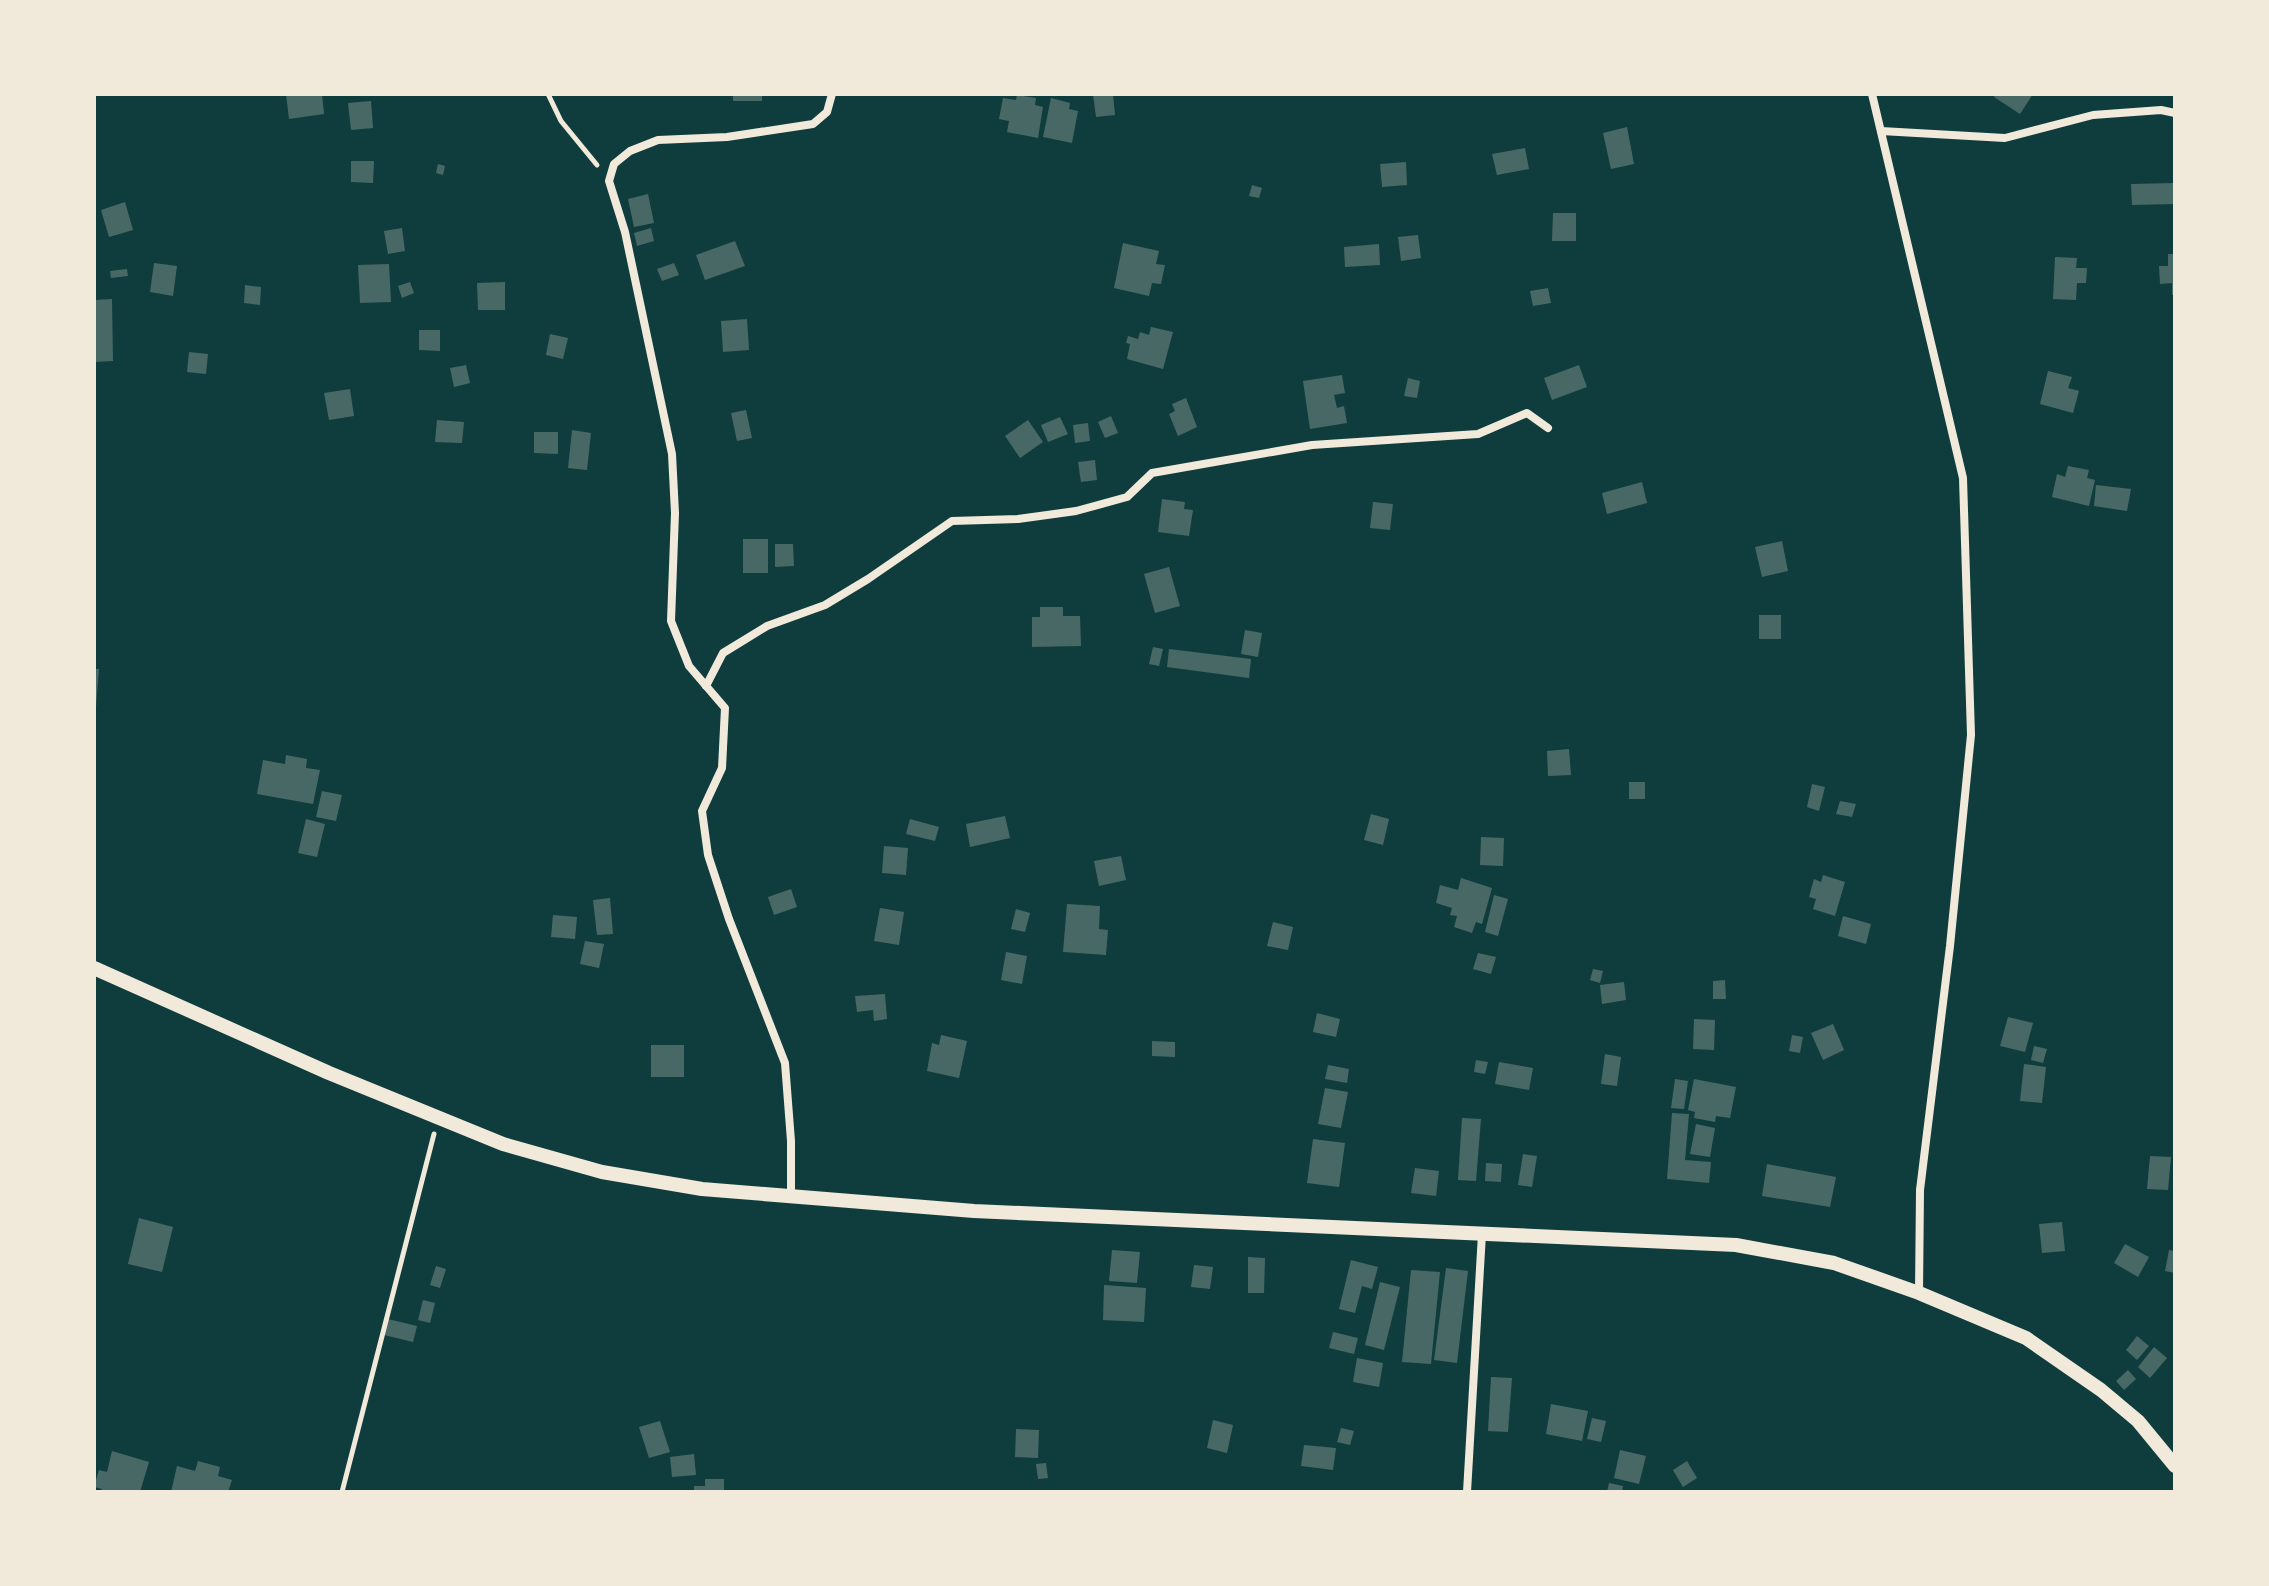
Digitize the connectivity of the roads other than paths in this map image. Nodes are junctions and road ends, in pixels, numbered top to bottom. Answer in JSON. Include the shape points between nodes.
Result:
{"nodes":[{"id":1,"x":832,"y":94,"type":"edge"},
{"id":2,"x":1872,"y":94,"type":"edge"},
{"id":3,"x":2175,"y":113,"type":"edge"},
{"id":4,"x":1881,"y":131,"type":"junction"},
{"id":5,"x":1548,"y":428,"type":"dead end"},
{"id":6,"x":706,"y":686,"type":"junction"},
{"id":7,"x":94,"y":968,"type":"edge"},
{"id":8,"x":791,"y":1196,"type":"junction"},
{"id":9,"x":1482,"y":1234,"type":"junction"},
{"id":10,"x":1919,"y":1293,"type":"junction"},
{"id":11,"x":2175,"y":1466,"type":"edge"},
{"id":12,"x":1467,"y":1492,"type":"edge"}],
"edges":[{"from":1,"to":6,"type":"street","via":[[827,112],[813,124],[727,137],[658,140],[614,164],[609,181],[625,232],[672,454],[671,621],[689,666]]},
{"from":2,"to":4,"type":"street"},
{"from":3,"to":4,"type":"street","via":[[2093,115],[2005,138]]},
{"from":4,"to":10,"type":"street","via":[[1963,478],[1969,630],[1971,735],[1920,1190]]},
{"from":5,"to":6,"type":"street","via":[[1527,413],[1478,434],[1312,445],[1152,473],[1127,497],[1076,511],[952,521],[825,605],[767,626],[723,653]]},
{"from":6,"to":8,"type":"street","via":[[725,708],[722,768],[702,811],[708,855],[785,1063]]},
{"from":7,"to":8,"type":"street","via":[[503,1144],[602,1172],[702,1189]]},
{"from":8,"to":9,"type":"street","via":[[974,1211]]},
{"from":9,"to":10,"type":"street","via":[[1736,1245],[1834,1263]]},
{"from":9,"to":12,"type":"street"},
{"from":10,"to":11,"type":"street","via":[[2026,1338],[2138,1421]]}]}
